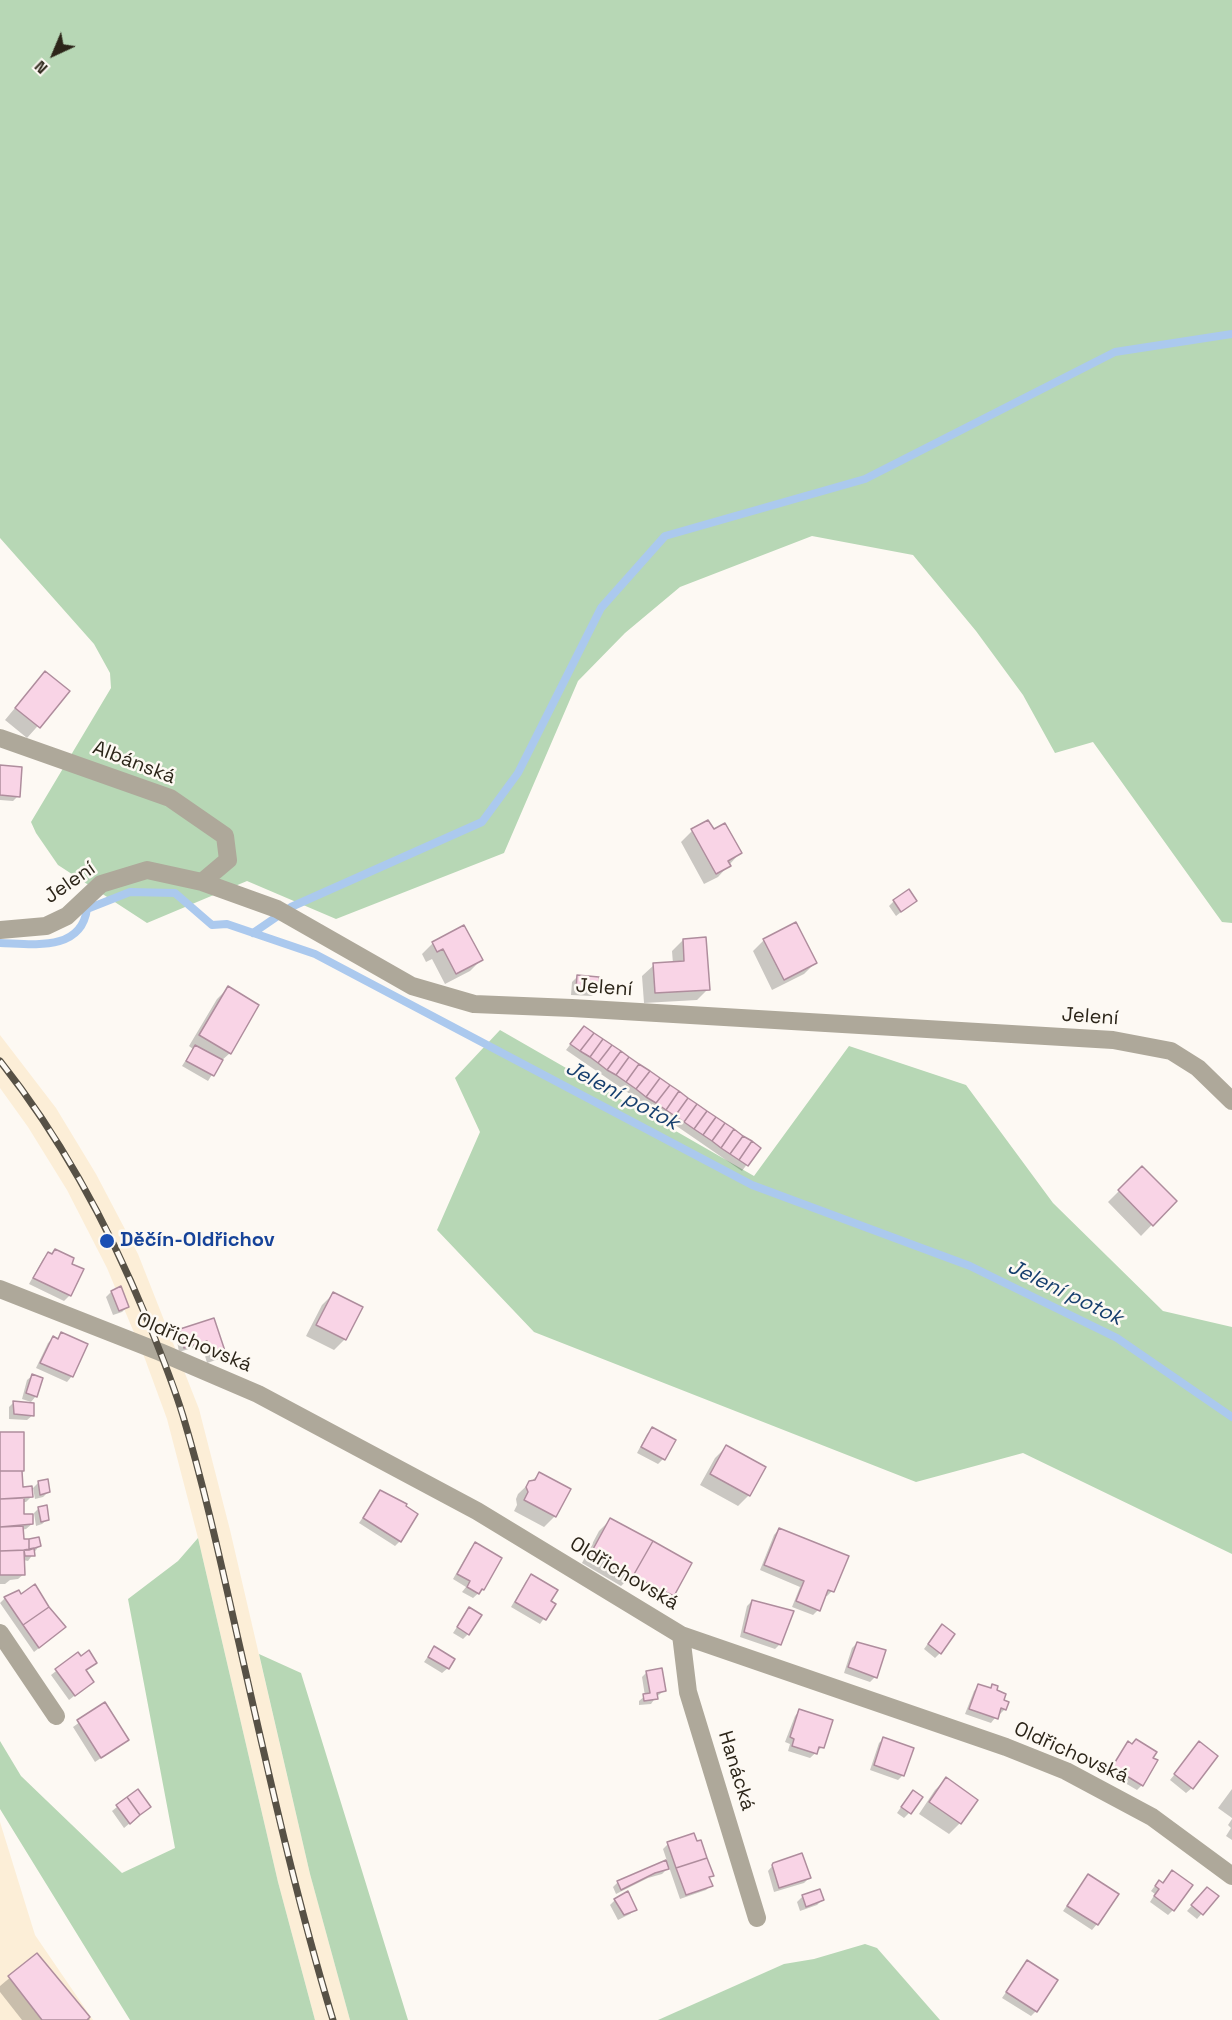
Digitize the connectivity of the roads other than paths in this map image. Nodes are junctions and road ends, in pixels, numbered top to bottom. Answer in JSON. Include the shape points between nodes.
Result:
{"nodes":[{"id":1,"x":0,"y":738,"type":"edge"},
{"id":2,"x":202,"y":882,"type":"junction"},
{"id":3,"x":0,"y":930,"type":"edge"},
{"id":4,"x":1232,"y":1101,"type":"edge"},
{"id":5,"x":0,"y":1289,"type":"edge"},
{"id":6,"x":0,"y":1633,"type":"edge"},
{"id":7,"x":681,"y":1635,"type":"junction"},
{"id":8,"x":56,"y":1716,"type":"dead end"},
{"id":9,"x":1232,"y":1876,"type":"edge"},
{"id":10,"x":757,"y":1918,"type":"dead end"}],
"edges":[{"from":1,"to":2,"type":"street","name":"Albánská","via":[[170,798],[225,836],[228,860]]},
{"from":2,"to":3,"type":"street","name":"Jelení","via":[[147,870],[101,884],[67,916],[46,926]]},
{"from":2,"to":4,"type":"street","name":"Jelení","via":[[277,909],[412,986],[474,1004],[1113,1040],[1171,1051],[1198,1068]]},
{"from":5,"to":7,"type":"street","name":"Oldřichovská","via":[[258,1394],[477,1511]]},
{"from":6,"to":8,"type":"street"},
{"from":7,"to":9,"type":"street","name":"Oldřichovská","via":[[1066,1771],[1152,1817]]},
{"from":7,"to":10,"type":"street","name":"Hanácká","via":[[688,1692]]}]}
